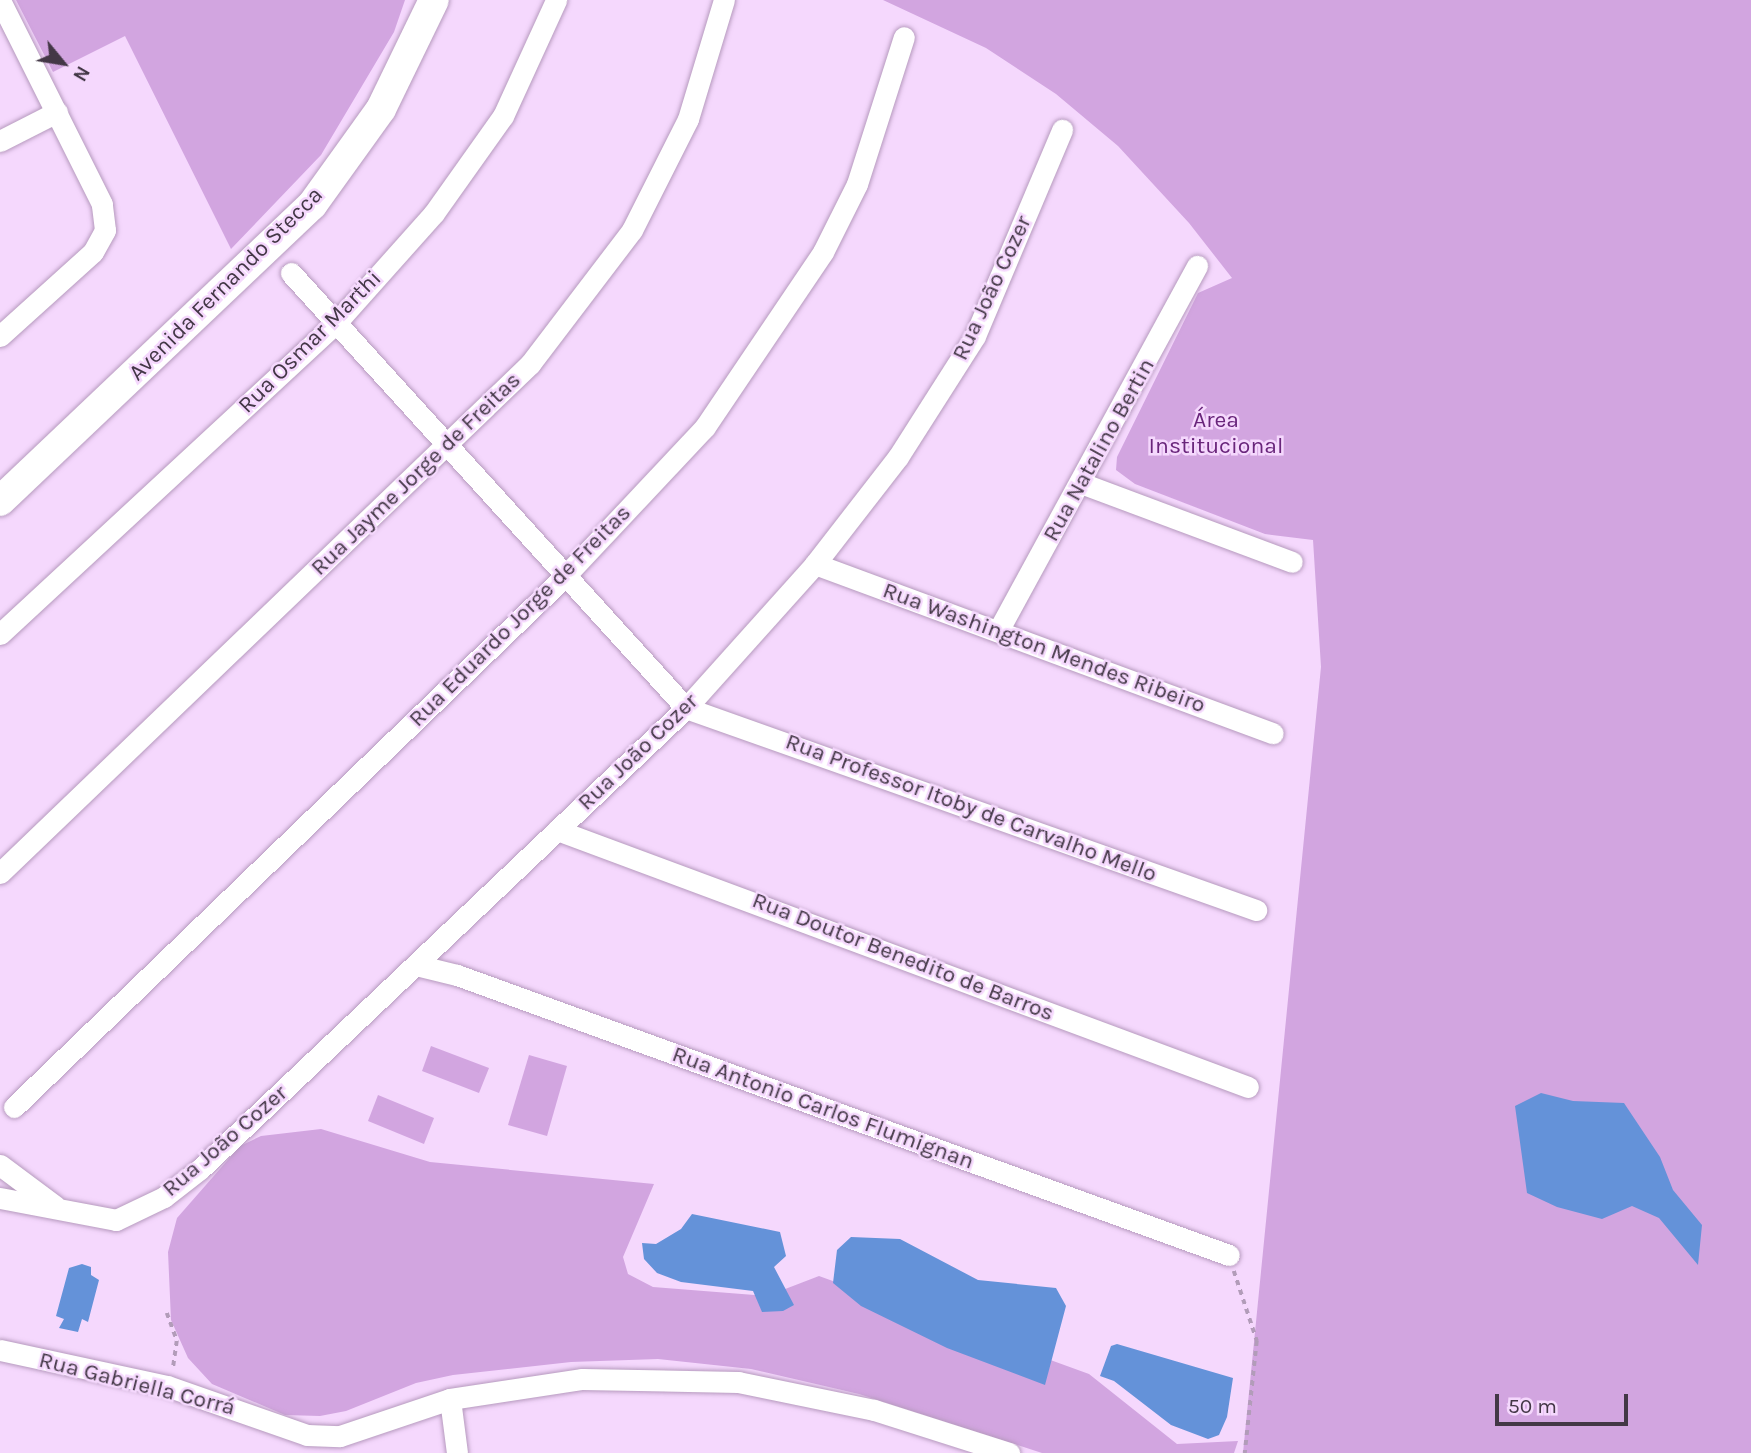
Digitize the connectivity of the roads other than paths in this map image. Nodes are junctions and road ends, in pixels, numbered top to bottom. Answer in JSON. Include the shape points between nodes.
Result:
{"nodes":[{"id":1,"x":1,"y":0,"type":"edge"},
{"id":2,"x":433,"y":0,"type":"edge"},
{"id":3,"x":556,"y":0,"type":"edge"},
{"id":4,"x":724,"y":0,"type":"edge"},
{"id":5,"x":904,"y":37,"type":"dead end"},
{"id":6,"x":57,"y":112,"type":"junction"},
{"id":7,"x":1062,"y":130,"type":"dead end"},
{"id":8,"x":0,"y":141,"type":"edge"},
{"id":9,"x":1197,"y":266,"type":"dead end"},
{"id":10,"x":291,"y":273,"type":"dead end"},
{"id":11,"x":336,"y":323,"type":"junction"},
{"id":12,"x":0,"y":336,"type":"edge"},
{"id":13,"x":448,"y":445,"type":"junction"},
{"id":14,"x":1081,"y":483,"type":"junction"},
{"id":15,"x":0,"y":501,"type":"edge"},
{"id":16,"x":1292,"y":562,"type":"dead end"},
{"id":17,"x":815,"y":564,"type":"junction"},
{"id":18,"x":566,"y":575,"type":"junction"},
{"id":19,"x":998,"y":631,"type":"junction"},
{"id":20,"x":0,"y":634,"type":"edge"},
{"id":21,"x":686,"y":708,"type":"junction"},
{"id":22,"x":1273,"y":733,"type":"dead end"},
{"id":23,"x":558,"y":830,"type":"junction"},
{"id":24,"x":0,"y":873,"type":"edge"},
{"id":25,"x":1256,"y":909,"type":"dead end"},
{"id":26,"x":416,"y":965,"type":"junction"},
{"id":27,"x":1248,"y":1087,"type":"dead end"},
{"id":28,"x":14,"y":1107,"type":"dead end"},
{"id":29,"x":0,"y":1165,"type":"edge"},
{"id":30,"x":0,"y":1198,"type":"edge"},
{"id":31,"x":60,"y":1210,"type":"junction"},
{"id":32,"x":1229,"y":1255,"type":"road end"},
{"id":33,"x":0,"y":1350,"type":"edge"},
{"id":34,"x":450,"y":1399,"type":"junction"},
{"id":35,"x":457,"y":1453,"type":"edge"},
{"id":36,"x":1009,"y":1453,"type":"edge"}],
"edges":[{"from":1,"to":6,"type":"street"},
{"from":2,"to":15,"type":"street","name":"Avenida Fernando Stecca","via":[[381,109],[312,205]]},
{"from":3,"to":11,"type":"street","name":"Rua Osmar Marthi","via":[[503,116],[434,213]]},
{"from":4,"to":13,"type":"street","name":"Rua Jayme Jorge de Freitas","via":[[688,119],[632,230],[530,364]]},
{"from":5,"to":18,"type":"street","name":"Rua Eduardo Jorge de Freitas","via":[[857,184],[782,318],[705,427]]},
{"from":6,"to":8,"type":"street"},
{"from":6,"to":12,"type":"street","via":[[102,204],[105,230],[93,252]]},
{"from":7,"to":17,"type":"street","name":"Rua João Cozer","via":[[975,336],[898,457]]},
{"from":9,"to":14,"type":"street","name":"Rua Natalino Bertin"},
{"from":10,"to":11,"type":"street"},
{"from":11,"to":13,"type":"street"},
{"from":11,"to":20,"type":"street","name":"Rua Osmar Marthi"},
{"from":13,"to":18,"type":"street"},
{"from":13,"to":24,"type":"street","name":"Rua Jayme Jorge de Freitas"},
{"from":14,"to":16,"type":"street"},
{"from":14,"to":19,"type":"street","name":"Rua Natalino Bertin"},
{"from":17,"to":19,"type":"street","name":"Rua Washington Mendes Ribeiro"},
{"from":17,"to":21,"type":"street","name":"Rua João Cozer"},
{"from":18,"to":21,"type":"street"},
{"from":18,"to":28,"type":"street","name":"Rua Eduardo Jorge de Freitas"},
{"from":19,"to":22,"type":"street","name":"Rua Washington Mendes Ribeiro"},
{"from":21,"to":23,"type":"street","name":"Rua João Cozer"},
{"from":21,"to":25,"type":"street","name":"Rua Professor Itoby de Carvalho Mello"},
{"from":23,"to":26,"type":"street","name":"Rua João Cozer"},
{"from":23,"to":27,"type":"street","name":"Rua Doutor Benedito de Barros"},
{"from":26,"to":31,"type":"street","name":"Rua João Cozer","via":[[200,1169],[164,1197],[116,1220]]},
{"from":26,"to":32,"type":"street","name":"Rua Antonio Carlos Flumignan","via":[[457,975]]},
{"from":29,"to":31,"type":"street","name":"Rua João Cozer"},
{"from":30,"to":31,"type":"street","name":"Rua João Cozer"},
{"from":33,"to":34,"type":"street","name":"Rua Gabriella Corrá","via":[[167,1387],[307,1435],[340,1436]]},
{"from":34,"to":35,"type":"street"},
{"from":34,"to":36,"type":"street","name":"Rua Gabriella Corrá","via":[[582,1379],[738,1382],[874,1410]]}]}
